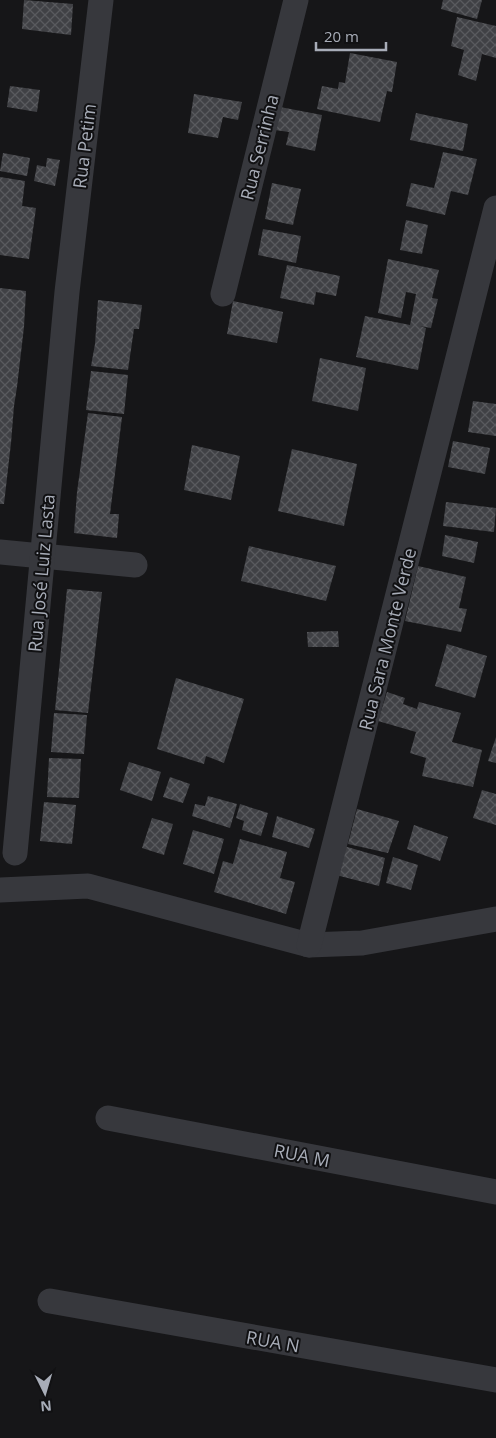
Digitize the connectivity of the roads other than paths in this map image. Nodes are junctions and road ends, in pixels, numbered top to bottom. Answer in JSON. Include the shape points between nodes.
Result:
{"nodes":[{"id":1,"x":101,"y":0,"type":"edge"},
{"id":2,"x":296,"y":0,"type":"edge"},
{"id":3,"x":496,"y":208,"type":"edge"},
{"id":4,"x":67,"y":292,"type":"joint"},
{"id":5,"x":223,"y":294,"type":"dead end"},
{"id":6,"x":0,"y":552,"type":"edge"},
{"id":7,"x":42,"y":556,"type":"junction"},
{"id":8,"x":135,"y":566,"type":"dead end"},
{"id":9,"x":15,"y":853,"type":"dead end"},
{"id":10,"x":0,"y":890,"type":"edge"},
{"id":11,"x":496,"y":919,"type":"edge"},
{"id":12,"x":309,"y":945,"type":"junction"},
{"id":13,"x":108,"y":1118,"type":"dead end"},
{"id":14,"x":496,"y":1192,"type":"edge"},
{"id":15,"x":50,"y":1301,"type":"dead end"},
{"id":16,"x":496,"y":1380,"type":"edge"}],
"edges":[{"from":1,"to":4,"type":"street","name":"Rua Petim"},
{"from":2,"to":5,"type":"street","name":"Rua Serrinha"},
{"from":3,"to":12,"type":"street","name":"Rua Sara Monte Verde"},
{"from":4,"to":7,"type":"street","name":"Rua José Luiz Lasta"},
{"from":6,"to":7,"type":"street"},
{"from":7,"to":8,"type":"street"},
{"from":7,"to":9,"type":"street","name":"Rua José Luiz Lasta"},
{"from":10,"to":12,"type":"street","via":[[88,886]]},
{"from":11,"to":12,"type":"street","via":[[362,943]]},
{"from":13,"to":14,"type":"street","name":"RUA M"},
{"from":15,"to":16,"type":"street","name":"RUA N"}]}
